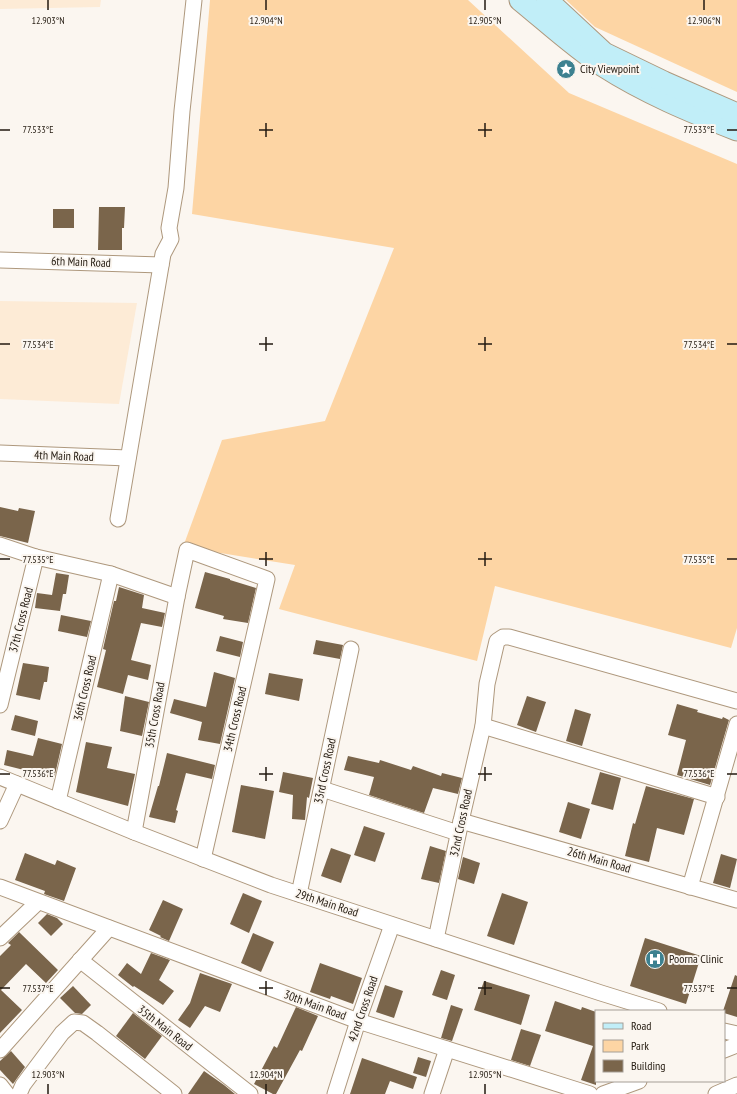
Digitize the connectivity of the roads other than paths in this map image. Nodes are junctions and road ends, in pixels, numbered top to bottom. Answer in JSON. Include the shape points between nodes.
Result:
{"nodes":[{"id":1,"x":194,"y":0,"type":"edge"},
{"id":2,"x":520,"y":0,"type":"edge"},
{"id":3,"x":546,"y":0,"type":"edge"},
{"id":4,"x":737,"y":114,"type":"edge"},
{"id":5,"x":737,"y":130,"type":"edge"},
{"id":6,"x":162,"y":259,"type":"junction"},
{"id":7,"x":0,"y":260,"type":"edge"},
{"id":8,"x":0,"y":453,"type":"edge"},
{"id":9,"x":128,"y":458,"type":"junction"},
{"id":10,"x":118,"y":519,"type":"dead end"},
{"id":11,"x":0,"y":545,"type":"edge"},
{"id":12,"x":36,"y":557,"type":"junction"},
{"id":13,"x":111,"y":574,"type":"junction"},
{"id":14,"x":267,"y":579,"type":"joint"},
{"id":15,"x":177,"y":597,"type":"junction"},
{"id":16,"x":352,"y":649,"type":"dead end"},
{"id":17,"x":737,"y":701,"type":"edge"},
{"id":18,"x":0,"y":705,"type":"edge"},
{"id":19,"x":737,"y":724,"type":"edge"},
{"id":20,"x":483,"y":726,"type":"junction"},
{"id":21,"x":0,"y":777,"type":"edge"},
{"id":22,"x":17,"y":784,"type":"junction"},
{"id":23,"x":322,"y":789,"type":"junction"},
{"id":24,"x":717,"y":797,"type":"junction"},
{"id":25,"x":58,"y":801,"type":"junction"},
{"id":26,"x":0,"y":821,"type":"edge"},
{"id":27,"x":460,"y":827,"type":"junction"},
{"id":28,"x":134,"y":832,"type":"junction"},
{"id":29,"x":203,"y":859,"type":"junction"},
{"id":30,"x":0,"y":887,"type":"edge"},
{"id":31,"x":690,"y":887,"type":"junction"},
{"id":32,"x":299,"y":894,"type":"junction"},
{"id":33,"x":737,"y":900,"type":"edge"},
{"id":34,"x":38,"y":902,"type":"junction"},
{"id":35,"x":392,"y":925,"type":"junction"},
{"id":36,"x":110,"y":928,"type":"junction"},
{"id":37,"x":0,"y":938,"type":"edge"},
{"id":38,"x":436,"y":939,"type":"junction"},
{"id":39,"x":80,"y":960,"type":"junction"},
{"id":40,"x":656,"y":1010,"type":"edge"},
{"id":41,"x":358,"y":1021,"type":"junction"},
{"id":42,"x":725,"y":1030,"type":"edge"},
{"id":43,"x":737,"y":1034,"type":"edge"},
{"id":44,"x":737,"y":1045,"type":"edge"},
{"id":45,"x":447,"y":1049,"type":"junction"},
{"id":46,"x":0,"y":1050,"type":"edge"},
{"id":47,"x":725,"y":1050,"type":"edge"},
{"id":48,"x":636,"y":1082,"type":"edge"},
{"id":49,"x":0,"y":1085,"type":"edge"},
{"id":50,"x":737,"y":1085,"type":"edge"},
{"id":51,"x":7,"y":1094,"type":"edge"},
{"id":52,"x":19,"y":1094,"type":"edge"},
{"id":53,"x":174,"y":1094,"type":"edge"},
{"id":54,"x":250,"y":1094,"type":"edge"},
{"id":55,"x":335,"y":1094,"type":"edge"},
{"id":56,"x":432,"y":1094,"type":"edge"},
{"id":57,"x":590,"y":1094,"type":"edge"},
{"id":58,"x":604,"y":1094,"type":"edge"},
{"id":59,"x":716,"y":1094,"type":"edge"}],
"edges":[{"from":1,"to":6,"type":"street","via":[[176,188],[169,228],[171,239]]},
{"from":2,"to":5,"type":"main road","via":[[615,74],[677,105]]},
{"from":3,"to":4,"type":"main road","via":[[604,53]]},
{"from":6,"to":7,"type":"street","name":"6th Main Road"},
{"from":6,"to":9,"type":"street"},
{"from":8,"to":9,"type":"street","name":"4th Main Road"},
{"from":9,"to":10,"type":"street"},
{"from":11,"to":12,"type":"street"},
{"from":12,"to":13,"type":"street"},
{"from":12,"to":18,"type":"street","name":"37th Cross Road"},
{"from":13,"to":15,"type":"street"},
{"from":13,"to":25,"type":"street","name":"36th Cross Road"},
{"from":14,"to":15,"type":"street","name":"35th Cross Road","via":[[187,550]]},
{"from":14,"to":29,"type":"street","name":"34th Cross Road"},
{"from":15,"to":28,"type":"street","name":"35th Cross Road"},
{"from":16,"to":23,"type":"street","name":"33rd Cross Road"},
{"from":17,"to":20,"type":"street","name":"32nd Cross Road","via":[[503,637],[497,641],[487,684]]},
{"from":19,"to":24,"type":"street"},
{"from":20,"to":24,"type":"street"},
{"from":20,"to":27,"type":"street","name":"32nd Cross Road"},
{"from":21,"to":22,"type":"street","name":"29th Main Road"},
{"from":22,"to":25,"type":"street","name":"29th Main Road"},
{"from":22,"to":26,"type":"street"},
{"from":23,"to":27,"type":"street","name":"26th Main Road"},
{"from":23,"to":32,"type":"street","name":"33rd Cross Road"},
{"from":24,"to":31,"type":"street"},
{"from":25,"to":28,"type":"street","name":"29th Main Road"},
{"from":27,"to":31,"type":"street","name":"26th Main Road"},
{"from":27,"to":38,"type":"street","name":"32nd Cross Road"},
{"from":28,"to":29,"type":"street","name":"29th Main Road"},
{"from":29,"to":32,"type":"street","name":"29th Main Road"},
{"from":30,"to":34,"type":"street","name":"30th Main Road"},
{"from":31,"to":33,"type":"street","name":"26th Main Road"},
{"from":32,"to":35,"type":"street","name":"29th Main Road"},
{"from":34,"to":36,"type":"street","name":"30th Main Road"},
{"from":34,"to":37,"type":"street"},
{"from":35,"to":38,"type":"street","name":"29th Main Road"},
{"from":35,"to":41,"type":"street","name":"42nd Cross Road"},
{"from":36,"to":39,"type":"street"},
{"from":36,"to":41,"type":"street","name":"30th Main Road"},
{"from":38,"to":40,"type":"street","name":"29th Main Road"},
{"from":39,"to":46,"type":"street"},
{"from":39,"to":54,"type":"street","name":"35th Main Road"},
{"from":41,"to":45,"type":"street","name":"30th Main Road"},
{"from":41,"to":55,"type":"street","name":"42nd Cross Road"},
{"from":42,"to":43,"type":"street"},
{"from":44,"to":47,"type":"street"},
{"from":45,"to":56,"type":"street"},
{"from":45,"to":57,"type":"street","name":"30th Main Road"},
{"from":48,"to":58,"type":"street"},
{"from":49,"to":51,"type":"street"},
{"from":50,"to":59,"type":"street"},
{"from":52,"to":53,"type":"street","via":[[62,1033],[74,1022],[83,1023],[97,1033]]}]}
